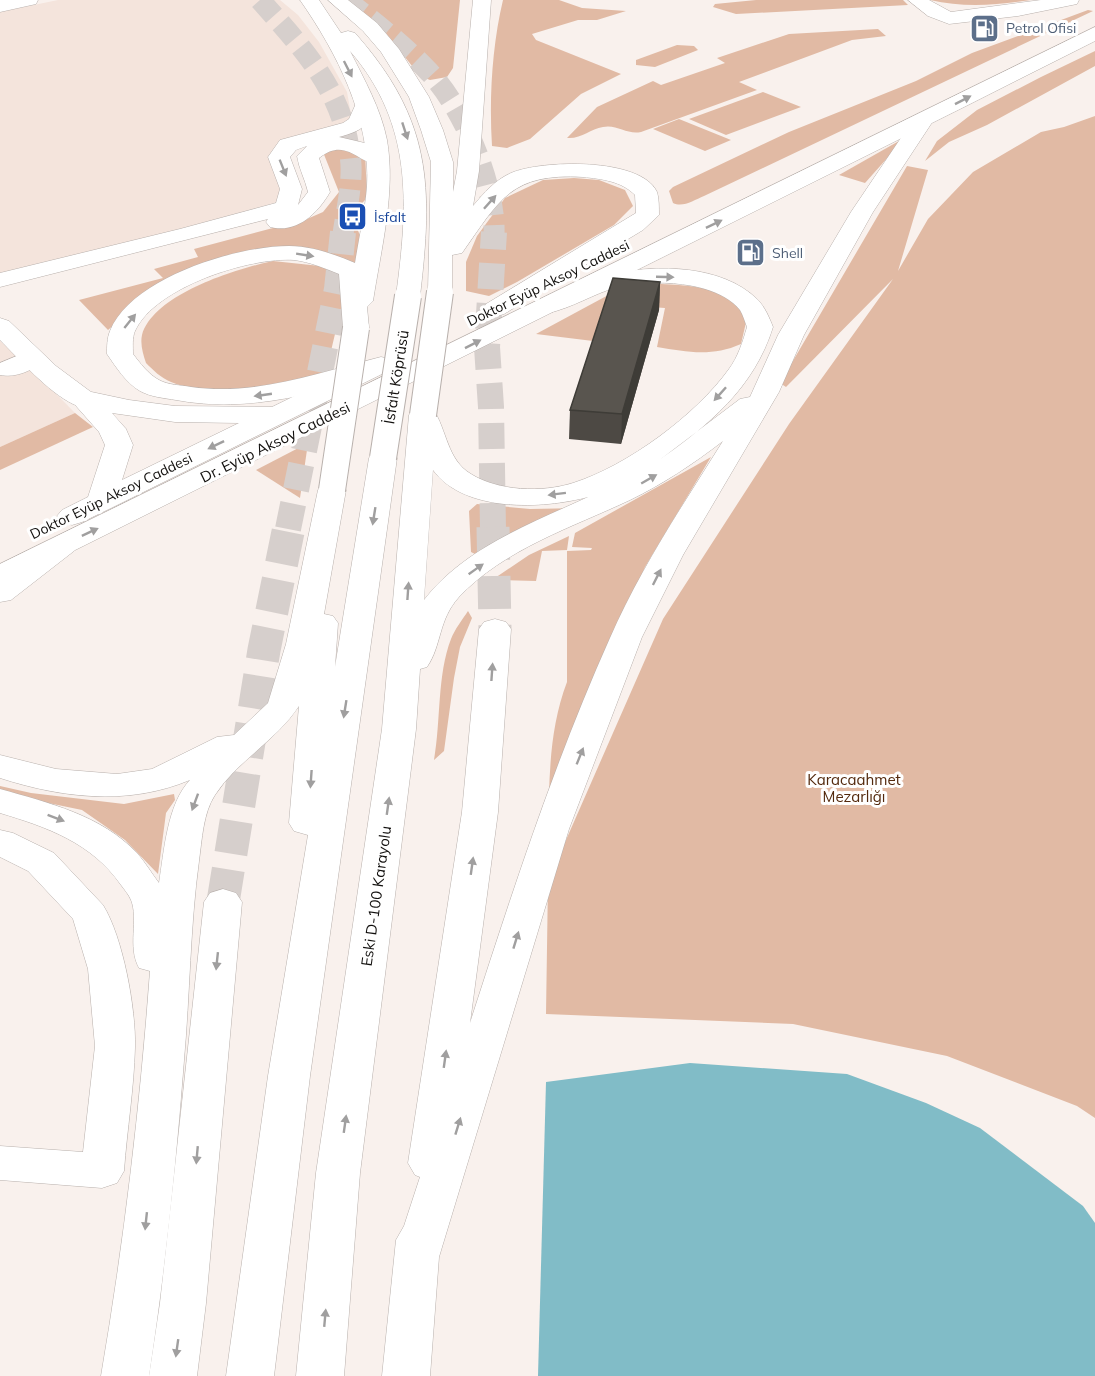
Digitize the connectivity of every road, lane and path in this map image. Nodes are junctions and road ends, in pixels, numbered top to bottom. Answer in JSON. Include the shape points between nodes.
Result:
{"nodes":[{"id":1,"x":29,"y":0,"type":"edge"},
{"id":2,"x":310,"y":0,"type":"edge"},
{"id":3,"x":337,"y":0,"type":"edge"},
{"id":4,"x":482,"y":0,"type":"edge"},
{"id":5,"x":917,"y":0,"type":"edge"},
{"id":6,"x":1070,"y":0,"type":"edge"},
{"id":7,"x":0,"y":6,"type":"edge"},
{"id":8,"x":1095,"y":13,"type":"edge"},
{"id":9,"x":1095,"y":33,"type":"edge"},
{"id":10,"x":365,"y":103,"type":"junction"},
{"id":11,"x":922,"y":121,"type":"junction"},
{"id":12,"x":378,"y":159,"type":"junction"},
{"id":13,"x":741,"y":188,"type":"dead end"},
{"id":14,"x":667,"y":224,"type":"dead end"},
{"id":15,"x":454,"y":248,"type":"junction"},
{"id":16,"x":0,"y":280,"type":"edge"},
{"id":17,"x":0,"y":292,"type":"edge"},
{"id":18,"x":440,"y":292,"type":"junction"},
{"id":19,"x":548,"y":306,"type":"junction"},
{"id":20,"x":495,"y":309,"type":"junction"},
{"id":21,"x":0,"y":326,"type":"edge"},
{"id":22,"x":356,"y":328,"type":"junction"},
{"id":23,"x":381,"y":365,"type":"junction"},
{"id":24,"x":766,"y":392,"type":"junction"},
{"id":25,"x":82,"y":398,"type":"junction"},
{"id":26,"x":282,"y":413,"type":"junction"},
{"id":27,"x":423,"y":415,"type":"junction"},
{"id":28,"x":332,"y":490,"type":"junction"},
{"id":29,"x":100,"y":502,"type":"junction"},
{"id":30,"x":63,"y":545,"type":"junction"},
{"id":31,"x":0,"y":551,"type":"edge"},
{"id":32,"x":0,"y":576,"type":"edge"},
{"id":33,"x":0,"y":593,"type":"edge"},
{"id":34,"x":495,"y":629,"type":"tunnel mouth"},
{"id":35,"x":288,"y":688,"type":"junction"},
{"id":36,"x":399,"y":729,"type":"junction"},
{"id":37,"x":0,"y":766,"type":"edge"},
{"id":38,"x":0,"y":801,"type":"edge"},
{"id":39,"x":0,"y":842,"type":"edge"},
{"id":40,"x":223,"y":902,"type":"tunnel mouth"},
{"id":41,"x":164,"y":1059,"type":"junction"},
{"id":42,"x":289,"y":1076,"type":"junction"},
{"id":43,"x":0,"y":1163,"type":"edge"},
{"id":44,"x":415,"y":1262,"type":"junction"},
{"id":45,"x":125,"y":1376,"type":"edge"},
{"id":46,"x":173,"y":1376,"type":"edge"},
{"id":47,"x":250,"y":1376,"type":"edge"},
{"id":48,"x":320,"y":1376,"type":"edge"},
{"id":49,"x":406,"y":1376,"type":"edge"}],
"edges":[{"from":1,"to":7,"type":"main road"},
{"from":2,"to":10,"type":"main road","one_way":true,"via":[[327,24]]},
{"from":2,"to":42,"type":"main road","name":"İsfalt Köprüsü","one_way":true,"bridge":true,"via":[[356,45],[404,124],[413,157],[416,215],[408,296]]},
{"from":3,"to":18,"type":"main road","via":[[389,49],[419,97],[432,130],[442,162]]},
{"from":4,"to":15,"type":"main road","via":[[468,171]]},
{"from":5,"to":6,"type":"main road","via":[[949,18]]},
{"from":8,"to":13,"type":"main road"},
{"from":11,"to":9,"type":"main road","name":"Doktor Eyüp Aksoy Caddesi","one_way":true},
{"from":10,"to":12,"type":"main road"},
{"from":10,"to":16,"type":"main road","one_way":true,"via":[[358,122],[350,127],[288,145],[282,152],[281,167],[293,194],[284,208]]},
{"from":19,"to":11,"type":"main road","name":"Doktor Eyüp Aksoy Caddesi","one_way":true},
{"from":11,"to":24,"type":"main road","via":[[862,212],[797,324]]},
{"from":12,"to":17,"type":"main road","via":[[352,144],[329,145],[308,156],[320,192],[313,206],[297,216]]},
{"from":12,"to":22,"type":"main road","via":[[378,186]]},
{"from":14,"to":20,"type":"main road","name":"Doktor Eyüp Aksoy Caddesi"},
{"from":15,"to":18,"type":"main road"},
{"from":15,"to":20,"type":"main road","one_way":true,"via":[[502,188],[526,175],[568,171],[605,174],[635,183],[646,193],[648,215],[635,225]]},
{"from":18,"to":27,"type":"main road","name":"İsfalt Köprüsü","bridge":true},
{"from":19,"to":27,"type":"main road","one_way":true,"via":[[614,281],[671,277],[714,284],[735,293],[751,306],[760,327],[740,373],[710,406],[624,470],[578,491],[516,497],[466,485],[446,469]]},
{"from":30,"to":19,"type":"main road","name":"Dr. Eyüp Aksoy Caddesi","one_way":true},
{"from":20,"to":23,"type":"main road","name":"Doktor Eyüp Aksoy Caddesi"},
{"from":21,"to":25,"type":"main road","via":[[20,363]]},
{"from":23,"to":22,"type":"main road","one_way":true,"via":[[280,392],[249,397],[196,397],[155,388],[129,367],[120,354],[123,329],[167,288],[206,269],[264,254],[310,256],[350,270]]},
{"from":22,"to":28,"type":"main road","bridge":true},
{"from":23,"to":26,"type":"main road","name":"Doktor Eyüp Aksoy Caddesi"},
{"from":36,"to":24,"type":"main road","one_way":true,"via":[[431,613],[451,587],[523,539],[648,480],[687,455]]},
{"from":44,"to":24,"type":"main road","one_way":true,"via":[[551,829],[626,637],[668,555]]},
{"from":25,"to":26,"type":"main road","via":[[162,415]]},
{"from":25,"to":29,"type":"main road","via":[[112,429],[119,445]]},
{"from":26,"to":29,"type":"main road","name":"Doktor Eyüp Aksoy Caddesi","one_way":true},
{"from":36,"to":27,"type":"main road","name":"Eski D-100 Karayolu","one_way":true},
{"from":28,"to":35,"type":"main road","via":[[302,644]]},
{"from":28,"to":42,"type":"main road","one_way":true},
{"from":29,"to":31,"type":"main road","name":"Doktor Eyüp Aksoy Caddesi"},
{"from":30,"to":32,"type":"main road","name":"Dr. Eyüp Aksoy Caddesi"},
{"from":30,"to":33,"type":"main road"},
{"from":44,"to":34,"type":"main road","one_way":true,"via":[[480,812]]},
{"from":35,"to":37,"type":"main road","via":[[262,718],[232,743],[197,764],[152,780],[101,785],[56,781]]},
{"from":35,"to":41,"type":"main road","one_way":true,"via":[[275,717],[198,792],[185,830],[174,906]]},
{"from":48,"to":36,"type":"main road","name":"Eski D-100 Karayolu","one_way":true,"via":[[338,1173]]},
{"from":38,"to":41,"type":"main road","one_way":true,"via":[[60,819],[90,834],[124,862],[150,899]]},
{"from":39,"to":43,"type":"main road","via":[[41,862],[90,914],[107,969],[116,1046],[102,1171]]},
{"from":40,"to":46,"type":"main road","one_way":true},
{"from":41,"to":45,"type":"main road","one_way":true},
{"from":42,"to":47,"type":"main road"},
{"from":44,"to":49,"type":"main road"}]}
